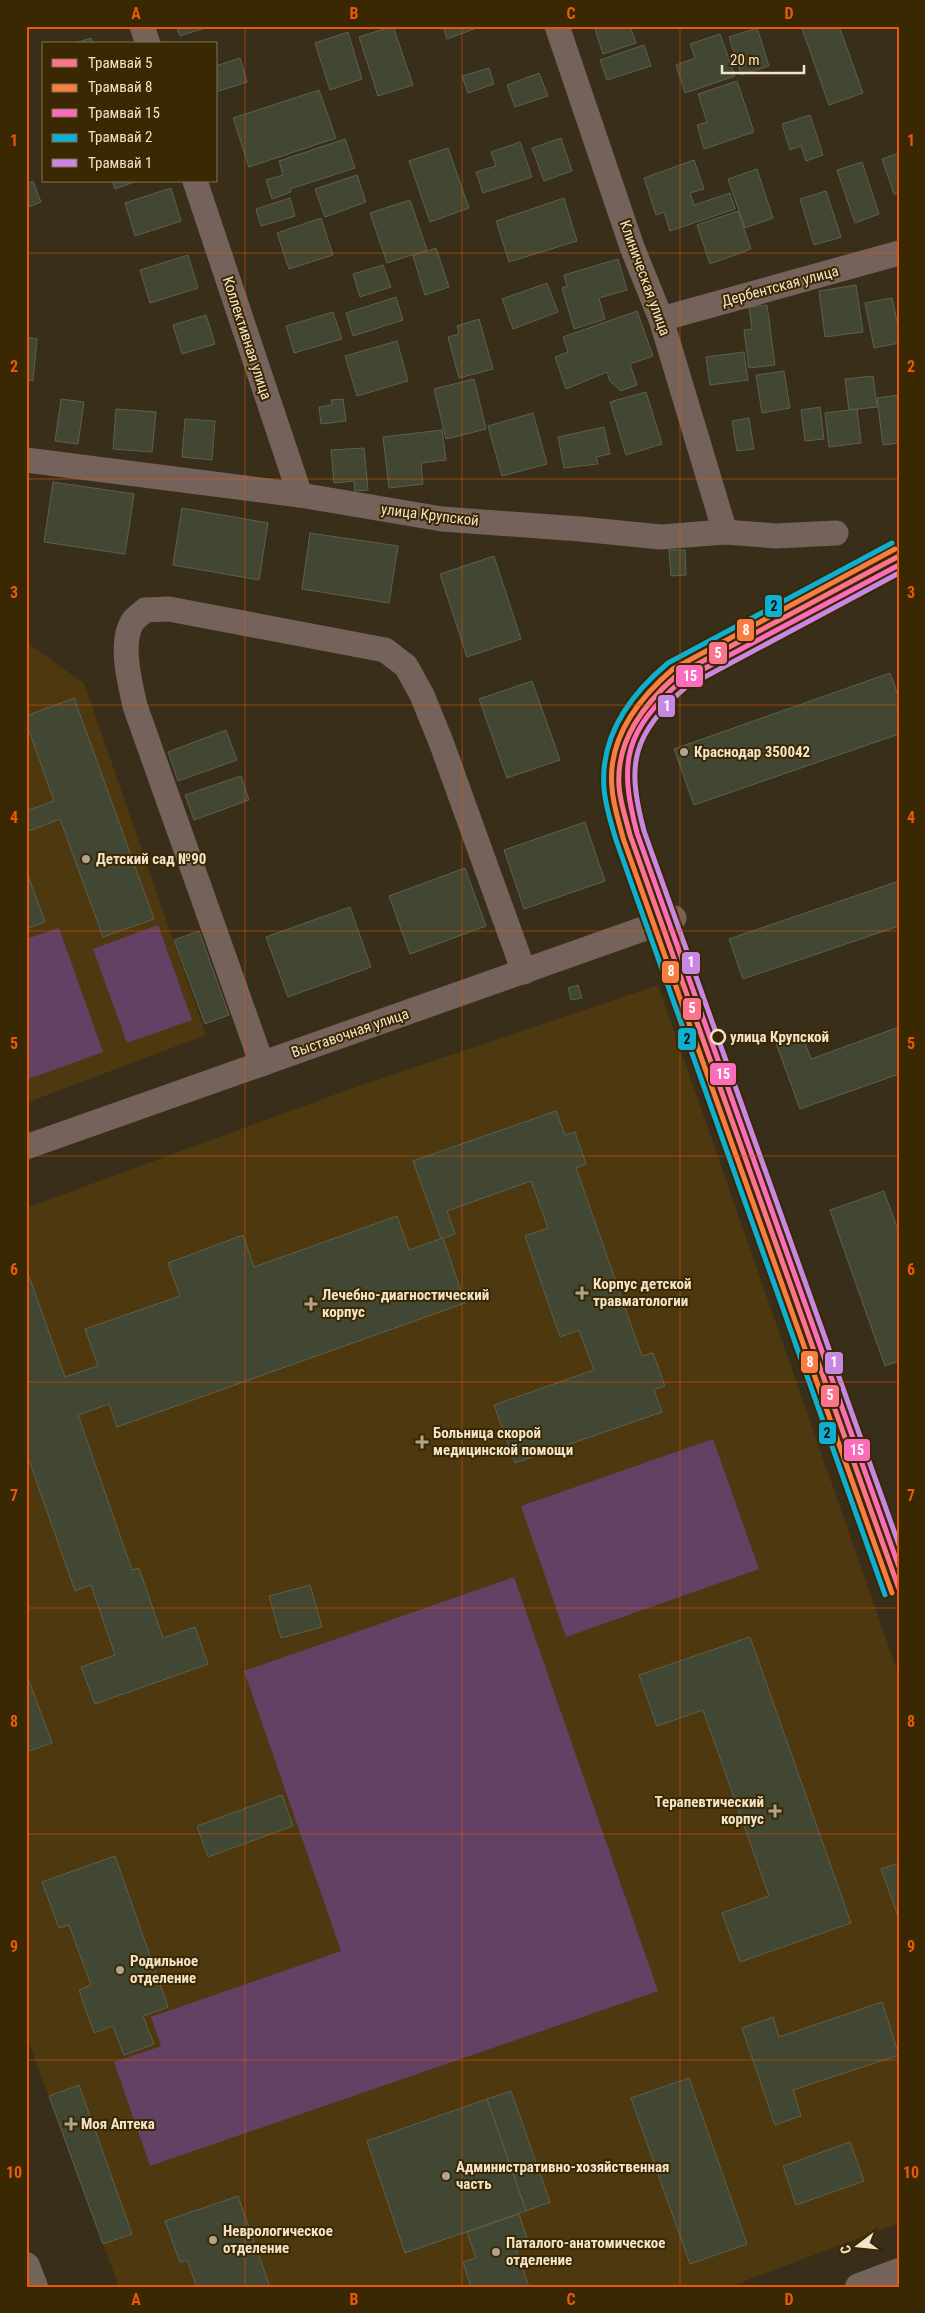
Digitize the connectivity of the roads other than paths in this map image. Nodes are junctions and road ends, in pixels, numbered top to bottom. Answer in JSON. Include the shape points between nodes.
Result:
{"nodes":[{"id":1,"x":142,"y":26,"type":"edge"},
{"id":2,"x":556,"y":26,"type":"edge"},
{"id":3,"x":147,"y":42,"type":"edge"},
{"id":4,"x":195,"y":182,"type":"edge"},
{"id":5,"x":899,"y":253,"type":"edge"},
{"id":6,"x":661,"y":319,"type":"junction"},
{"id":7,"x":26,"y":460,"type":"edge"},
{"id":8,"x":300,"y":495,"type":"junction"},
{"id":9,"x":725,"y":532,"type":"junction"},
{"id":10,"x":836,"y":533,"type":"dead end"},
{"id":11,"x":674,"y":918,"type":"dead end"},
{"id":12,"x":524,"y":972,"type":"junction"},
{"id":13,"x":262,"y":1064,"type":"junction"},
{"id":14,"x":26,"y":1147,"type":"edge"},
{"id":15,"x":26,"y":2266,"type":"edge"},
{"id":16,"x":899,"y":2272,"type":"edge"},
{"id":17,"x":34,"y":2287,"type":"edge"},
{"id":18,"x":859,"y":2287,"type":"edge"}],
"edges":[{"from":1,"to":3,"type":"street"},
{"from":2,"to":6,"type":"street","name":"Клиническая улица","via":[[629,238]]},
{"from":4,"to":8,"type":"street","name":"Коллективная улица"},
{"from":5,"to":6,"type":"street","name":"Дербентская улица"},
{"from":6,"to":9,"type":"street","name":"Клиническая улица"},
{"from":7,"to":8,"type":"street","name":"улица Крупской"},
{"from":8,"to":9,"type":"street","name":"улица Крупской","via":[[442,520],[661,537]]},
{"from":9,"to":10,"type":"street","name":"улица Крупской","via":[[776,536]]},
{"from":11,"to":12,"type":"street","name":"Выставочная улица"},
{"from":12,"to":13,"type":"street","name":"Выставочная улица"},
{"from":12,"to":13,"type":"street","via":[[441,742],[406,666],[385,650],[169,609],[145,610],[133,621],[127,642],[135,706]]},
{"from":13,"to":14,"type":"street","name":"Выставочная улица"},
{"from":15,"to":17,"type":"street"},
{"from":16,"to":18,"type":"street"}]}
